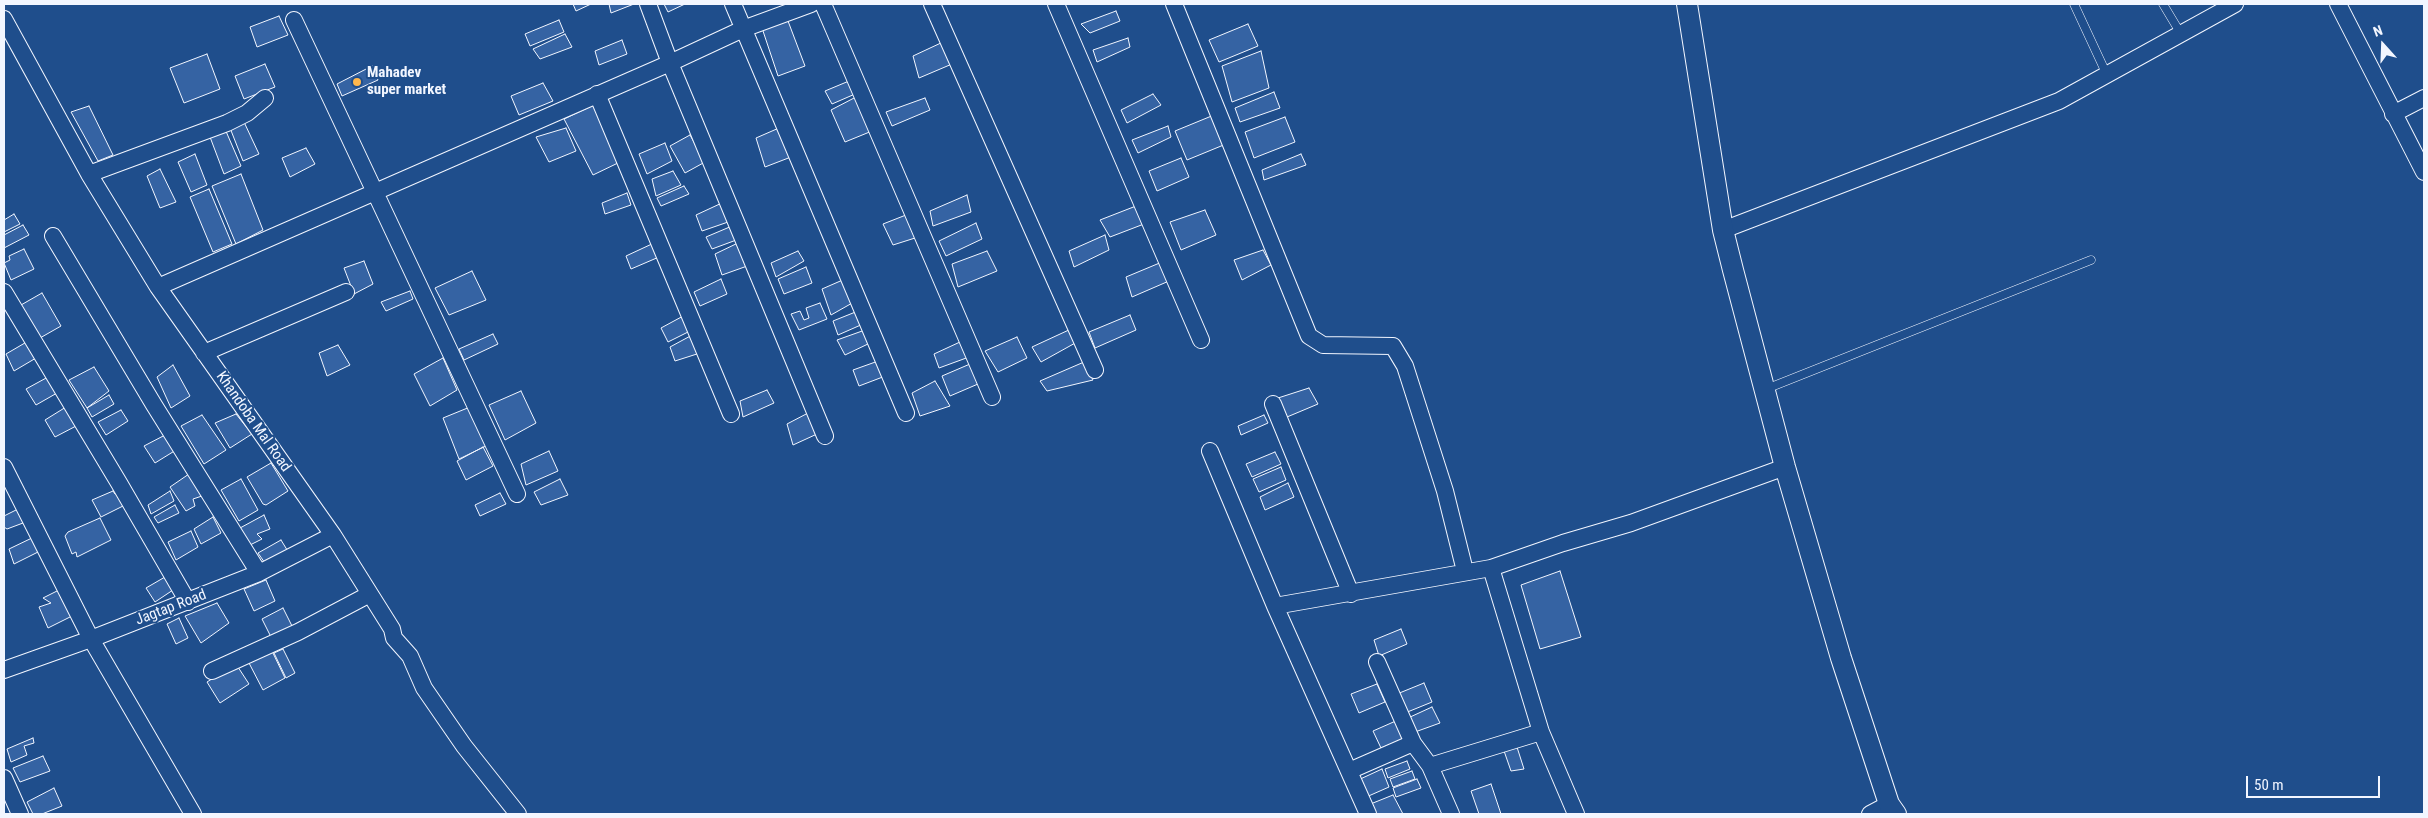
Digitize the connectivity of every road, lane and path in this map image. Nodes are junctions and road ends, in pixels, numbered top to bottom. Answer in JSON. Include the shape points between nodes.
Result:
{"nodes":[{"id":1,"x":648,"y":4,"type":"edge"},
{"id":2,"x":733,"y":4,"type":"edge"},
{"id":3,"x":811,"y":4,"type":"edge"},
{"id":4,"x":824,"y":4,"type":"edge"},
{"id":5,"x":932,"y":4,"type":"edge"},
{"id":6,"x":1056,"y":4,"type":"edge"},
{"id":7,"x":1174,"y":4,"type":"edge"},
{"id":8,"x":1687,"y":4,"type":"edge"},
{"id":9,"x":2074,"y":4,"type":"edge"},
{"id":10,"x":2163,"y":4,"type":"edge"},
{"id":11,"x":2235,"y":4,"type":"edge"},
{"id":12,"x":2338,"y":4,"type":"edge"},
{"id":13,"x":4,"y":19,"type":"edge"},
{"id":14,"x":294,"y":20,"type":"dead end"},
{"id":15,"x":743,"y":29,"type":"junction"},
{"id":16,"x":2181,"y":34,"type":"junction"},
{"id":17,"x":670,"y":63,"type":"junction"},
{"id":18,"x":2107,"y":75,"type":"junction"},
{"id":19,"x":598,"y":94,"type":"junction"},
{"id":20,"x":265,"y":98,"type":"dead end"},
{"id":21,"x":2424,"y":98,"type":"edge"},
{"id":22,"x":2394,"y":114,"type":"junction"},
{"id":23,"x":2424,"y":172,"type":"edge"},
{"id":24,"x":89,"y":174,"type":"junction"},
{"id":25,"x":374,"y":192,"type":"junction"},
{"id":26,"x":1723,"y":230,"type":"junction"},
{"id":27,"x":53,"y":236,"type":"dead end"},
{"id":28,"x":2090,"y":260,"type":"dead end"},
{"id":29,"x":158,"y":287,"type":"junction"},
{"id":30,"x":4,"y":292,"type":"edge"},
{"id":31,"x":346,"y":292,"type":"dead end"},
{"id":32,"x":1201,"y":340,"type":"dead end"},
{"id":33,"x":204,"y":353,"type":"junction"},
{"id":34,"x":1095,"y":370,"type":"dead end"},
{"id":35,"x":1765,"y":390,"type":"junction"},
{"id":36,"x":992,"y":397,"type":"dead end"},
{"id":37,"x":1273,"y":404,"type":"dead end"},
{"id":38,"x":906,"y":413,"type":"dead end"},
{"id":39,"x":731,"y":414,"type":"dead end"},
{"id":40,"x":825,"y":436,"type":"dead end"},
{"id":41,"x":1210,"y":451,"type":"dead end"},
{"id":42,"x":4,"y":467,"type":"edge"},
{"id":43,"x":1785,"y":467,"type":"junction"},
{"id":44,"x":517,"y":494,"type":"dead end"},
{"id":45,"x":334,"y":535,"type":"junction"},
{"id":46,"x":1491,"y":568,"type":"junction"},
{"id":47,"x":1465,"y":571,"type":"junction"},
{"id":48,"x":259,"y":573,"type":"junction"},
{"id":49,"x":370,"y":594,"type":"junction"},
{"id":50,"x":1350,"y":594,"type":"junction"},
{"id":51,"x":188,"y":602,"type":"junction"},
{"id":52,"x":1275,"y":606,"type":"junction"},
{"id":53,"x":91,"y":639,"type":"junction"},
{"id":54,"x":1377,"y":662,"type":"dead end"},
{"id":55,"x":4,"y":670,"type":"edge"},
{"id":56,"x":212,"y":671,"type":"dead end"},
{"id":57,"x":1541,"y":732,"type":"junction"},
{"id":58,"x":1413,"y":743,"type":"junction"},
{"id":59,"x":1430,"y":766,"type":"junction"},
{"id":60,"x":1348,"y":771,"type":"junction"},
{"id":61,"x":4,"y":778,"type":"edge"},
{"id":62,"x":1893,"y":809,"type":"edge"},
{"id":63,"x":1572,"y":813,"type":"edge"},
{"id":64,"x":20,"y":814,"type":"edge"},
{"id":65,"x":193,"y":814,"type":"edge"},
{"id":66,"x":518,"y":814,"type":"edge"},
{"id":67,"x":1368,"y":814,"type":"edge"},
{"id":68,"x":1451,"y":814,"type":"edge"},
{"id":69,"x":1870,"y":814,"type":"edge"}],
"edges":[{"from":1,"to":17,"type":"street"},
{"from":2,"to":15,"type":"street"},
{"from":3,"to":15,"type":"street"},
{"from":4,"to":36,"type":"street"},
{"from":5,"to":34,"type":"street"},
{"from":6,"to":32,"type":"street"},
{"from":7,"to":47,"type":"street","via":[[1309,336],[1323,345],[1392,346],[1405,366],[1445,491]]},
{"from":8,"to":26,"type":"street"},
{"from":9,"to":18,"type":"lane"},
{"from":10,"to":16,"type":"lane"},
{"from":11,"to":16,"type":"street"},
{"from":12,"to":22,"type":"street"},
{"from":13,"to":24,"type":"street","name":"Khandoba Mal Road"},
{"from":14,"to":25,"type":"street"},
{"from":15,"to":17,"type":"street"},
{"from":15,"to":38,"type":"street"},
{"from":16,"to":18,"type":"street"},
{"from":17,"to":19,"type":"street"},
{"from":17,"to":40,"type":"street"},
{"from":18,"to":26,"type":"street","via":[[2059,101]]},
{"from":19,"to":25,"type":"street"},
{"from":19,"to":39,"type":"street"},
{"from":20,"to":24,"type":"street","via":[[247,113],[227,123]]},
{"from":21,"to":22,"type":"street"},
{"from":22,"to":23,"type":"street"},
{"from":24,"to":29,"type":"street","name":"Khandoba Mal Road"},
{"from":25,"to":29,"type":"street"},
{"from":25,"to":44,"type":"street"},
{"from":26,"to":35,"type":"street"},
{"from":27,"to":48,"type":"street"},
{"from":28,"to":35,"type":"lane"},
{"from":29,"to":33,"type":"street","name":"Khandoba Mal Road"},
{"from":30,"to":51,"type":"street"},
{"from":31,"to":33,"type":"street"},
{"from":33,"to":45,"type":"street","name":"Khandoba Mal Road"},
{"from":35,"to":43,"type":"street"},
{"from":37,"to":50,"type":"street"},
{"from":41,"to":52,"type":"street"},
{"from":42,"to":53,"type":"street"},
{"from":43,"to":46,"type":"street"},
{"from":43,"to":62,"type":"street","via":[[1841,658]]},
{"from":45,"to":48,"type":"street","name":"Jagtap Road"},
{"from":45,"to":49,"type":"street","name":"Khandoba Mal Road"},
{"from":46,"to":47,"type":"street"},
{"from":46,"to":57,"type":"street"},
{"from":47,"to":50,"type":"street"},
{"from":48,"to":51,"type":"street","name":"Jagtap Road"},
{"from":49,"to":56,"type":"street","via":[[298,632]]},
{"from":49,"to":66,"type":"street","name":"Khandoba Mal Road","via":[[392,629],[394,638],[410,656],[424,688],[464,746]]},
{"from":50,"to":52,"type":"street"},
{"from":51,"to":53,"type":"street","name":"Jagtap Road"},
{"from":52,"to":60,"type":"street"},
{"from":53,"to":55,"type":"street","name":"Jagtap Road"},
{"from":53,"to":65,"type":"street"},
{"from":54,"to":58,"type":"street"},
{"from":57,"to":59,"type":"street"},
{"from":57,"to":63,"type":"street"},
{"from":58,"to":59,"type":"street"},
{"from":58,"to":60,"type":"street"},
{"from":59,"to":68,"type":"street"},
{"from":60,"to":67,"type":"street"},
{"from":61,"to":64,"type":"street"},
{"from":62,"to":69,"type":"street"}]}
